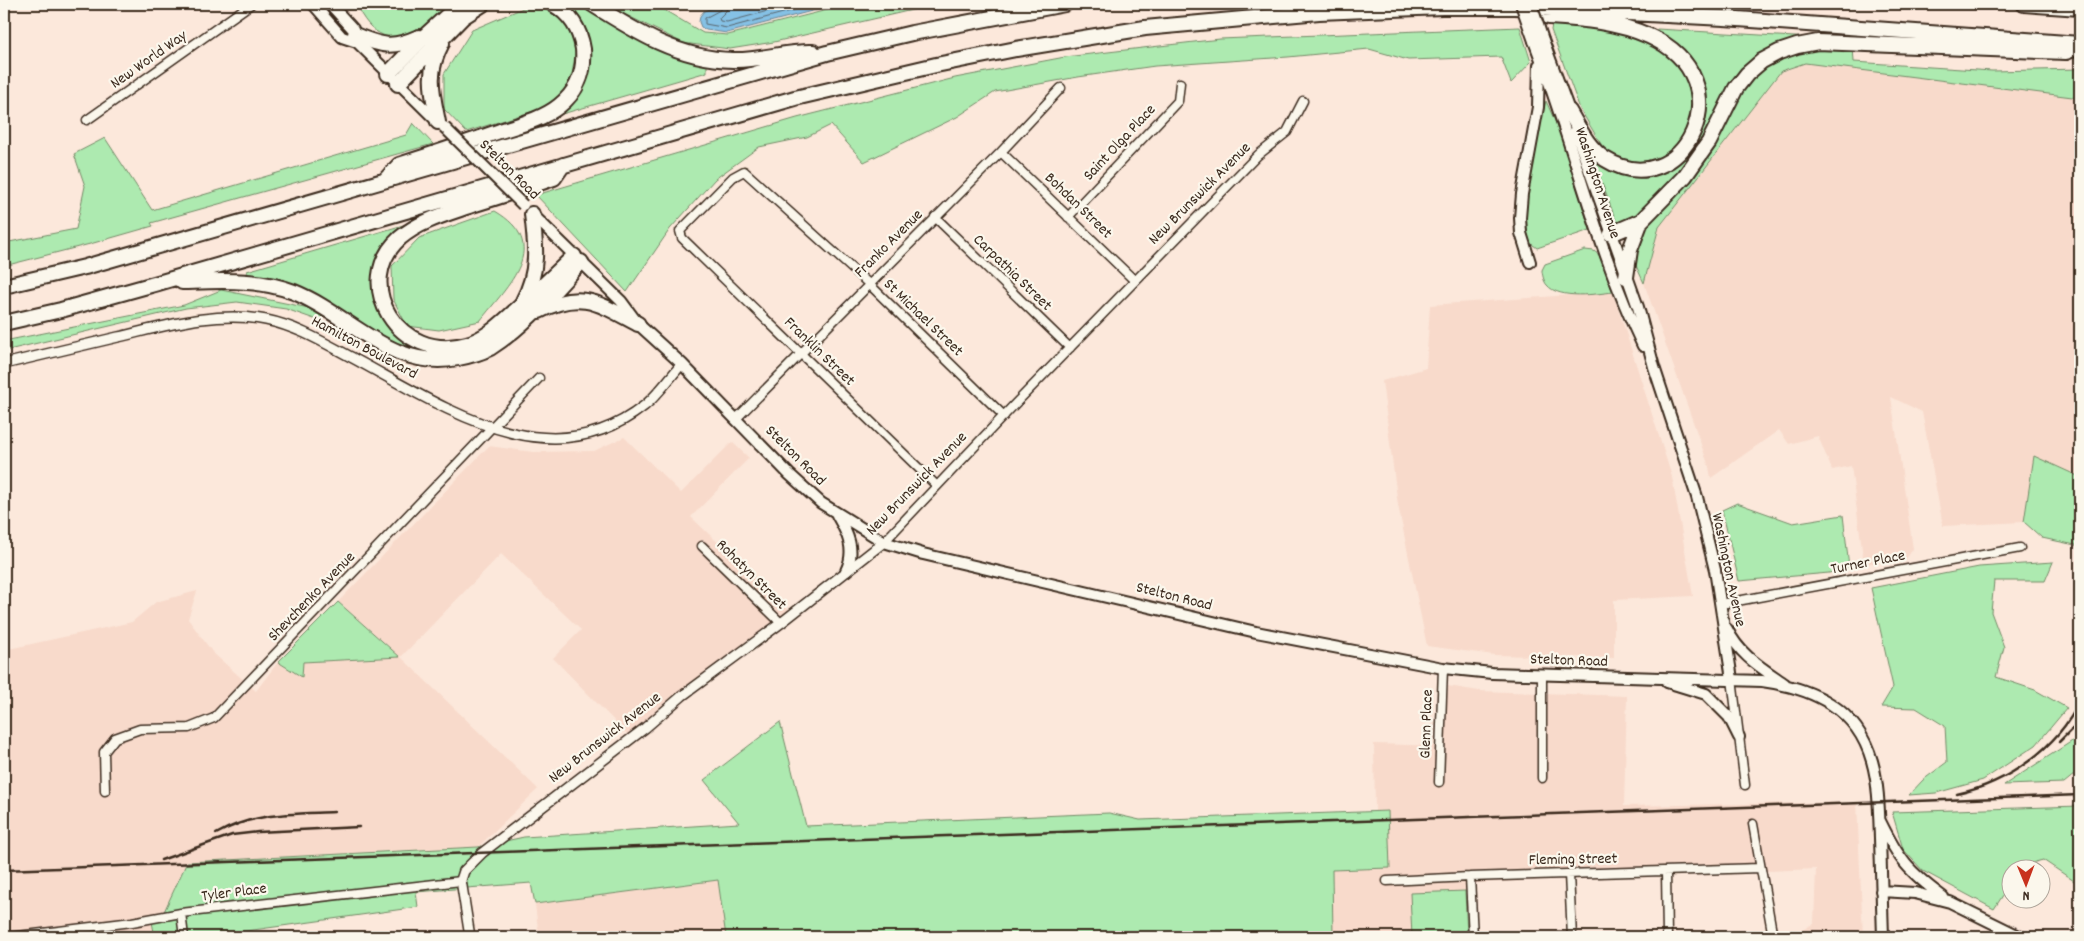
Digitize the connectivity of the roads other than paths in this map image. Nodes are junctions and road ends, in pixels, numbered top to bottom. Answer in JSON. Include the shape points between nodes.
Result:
{"nodes":[{"id":1,"x":251,"y":4,"type":"edge"},
{"id":2,"x":313,"y":4,"type":"edge"},
{"id":3,"x":330,"y":4,"type":"edge"},
{"id":4,"x":460,"y":4,"type":"edge"},
{"id":5,"x":483,"y":4,"type":"edge"},
{"id":6,"x":553,"y":4,"type":"edge"},
{"id":7,"x":592,"y":4,"type":"edge"},
{"id":8,"x":1065,"y":4,"type":"edge"},
{"id":9,"x":1531,"y":4,"type":"edge"},
{"id":10,"x":2024,"y":4,"type":"edge"},
{"id":11,"x":1518,"y":6,"type":"edge"},
{"id":12,"x":2080,"y":8,"type":"edge"},
{"id":13,"x":448,"y":31,"type":"junction"},
{"id":14,"x":427,"y":34,"type":"junction"},
{"id":15,"x":356,"y":39,"type":"junction"},
{"id":16,"x":1538,"y":40,"type":"junction"},
{"id":17,"x":2080,"y":45,"type":"edge"},
{"id":18,"x":827,"y":53,"type":"junction"},
{"id":19,"x":1540,"y":56,"type":"junction"},
{"id":20,"x":393,"y":79,"type":"junction"},
{"id":21,"x":1180,"y":83,"type":"dead end"},
{"id":22,"x":1061,"y":88,"type":"dead end"},
{"id":23,"x":1303,"y":101,"type":"dead end"},
{"id":24,"x":1569,"y":111,"type":"junction"},
{"id":25,"x":87,"y":120,"type":"dead end"},
{"id":26,"x":441,"y":124,"type":"junction"},
{"id":27,"x":1001,"y":152,"type":"junction"},
{"id":28,"x":563,"y":165,"type":"junction"},
{"id":29,"x":755,"y":179,"type":"joint"},
{"id":30,"x":386,"y":180,"type":"junction"},
{"id":31,"x":527,"y":209,"type":"junction"},
{"id":32,"x":935,"y":217,"type":"junction"},
{"id":33,"x":1068,"y":217,"type":"junction"},
{"id":34,"x":1641,"y":221,"type":"junction"},
{"id":35,"x":1611,"y":234,"type":"junction"},
{"id":36,"x":578,"y":259,"type":"junction"},
{"id":37,"x":1530,"y":262,"type":"dead end"},
{"id":38,"x":1626,"y":276,"type":"junction"},
{"id":39,"x":1135,"y":281,"type":"junction"},
{"id":40,"x":158,"y":284,"type":"junction"},
{"id":41,"x":869,"y":284,"type":"junction"},
{"id":42,"x":4,"y":286,"type":"edge"},
{"id":43,"x":525,"y":311,"type":"junction"},
{"id":44,"x":4,"y":323,"type":"edge"},
{"id":45,"x":638,"y":324,"type":"junction"},
{"id":46,"x":1070,"y":348,"type":"junction"},
{"id":47,"x":800,"y":353,"type":"junction"},
{"id":48,"x":4,"y":364,"type":"edge"},
{"id":49,"x":682,"y":364,"type":"junction"},
{"id":50,"x":1654,"y":367,"type":"junction"},
{"id":51,"x":539,"y":378,"type":"dead end"},
{"id":52,"x":1004,"y":416,"type":"junction"},
{"id":53,"x":736,"y":419,"type":"junction"},
{"id":54,"x":494,"y":428,"type":"junction"},
{"id":55,"x":937,"y":486,"type":"junction"},
{"id":56,"x":837,"y":514,"type":"junction"},
{"id":57,"x":884,"y":542,"type":"junction"},
{"id":58,"x":702,"y":546,"type":"dead end"},
{"id":59,"x":2020,"y":548,"type":"dead end"},
{"id":60,"x":846,"y":571,"type":"junction"},
{"id":61,"x":1721,"y":604,"type":"junction"},
{"id":62,"x":1724,"y":622,"type":"junction"},
{"id":63,"x":781,"y":624,"type":"junction"},
{"id":64,"x":1443,"y":668,"type":"junction"},
{"id":65,"x":1542,"y":675,"type":"junction"},
{"id":66,"x":1656,"y":678,"type":"junction"},
{"id":67,"x":1732,"y":679,"type":"junction"},
{"id":68,"x":1786,"y":684,"type":"junction"},
{"id":69,"x":1739,"y":737,"type":"junction"},
{"id":70,"x":1542,"y":778,"type":"dead end"},
{"id":71,"x":1439,"y":782,"type":"dead end"},
{"id":72,"x":1745,"y":785,"type":"dead end"},
{"id":73,"x":105,"y":791,"type":"dead end"},
{"id":74,"x":1879,"y":817,"type":"junction"},
{"id":75,"x":1754,"y":824,"type":"dead end"},
{"id":76,"x":1760,"y":868,"type":"junction"},
{"id":77,"x":1666,"y":872,"type":"junction"},
{"id":78,"x":1570,"y":874,"type":"junction"},
{"id":79,"x":1470,"y":877,"type":"junction"},
{"id":80,"x":462,"y":881,"type":"junction"},
{"id":81,"x":1387,"y":881,"type":"dead end"},
{"id":82,"x":1882,"y":891,"type":"junction"},
{"id":83,"x":1950,"y":902,"type":"junction"},
{"id":84,"x":182,"y":913,"type":"junction"},
{"id":85,"x":10,"y":937,"type":"edge"},
{"id":86,"x":184,"y":937,"type":"edge"},
{"id":87,"x":470,"y":937,"type":"edge"},
{"id":88,"x":1473,"y":937,"type":"edge"},
{"id":89,"x":1572,"y":937,"type":"edge"},
{"id":90,"x":1667,"y":937,"type":"edge"},
{"id":91,"x":1773,"y":937,"type":"edge"},
{"id":92,"x":1883,"y":937,"type":"edge"},
{"id":93,"x":2021,"y":937,"type":"edge"}],
"edges":[{"from":1,"to":25,"type":"street","name":"New World Way"},
{"from":2,"to":15,"type":"main road","name":"Stelton Road","via":[[342,37]]},
{"from":3,"to":15,"type":"main road","name":"Stelton Road","via":[[353,28]]},
{"from":4,"to":14,"type":"highway"},
{"from":5,"to":13,"type":"highway"},
{"from":6,"to":30,"type":"highway","via":[[572,21],[582,42],[581,75],[566,101],[532,120],[399,165]]},
{"from":7,"to":18,"type":"highway","via":[[638,33],[673,49],[704,57],[733,60],[794,52]]},
{"from":8,"to":18,"type":"highway","via":[[930,29]]},
{"from":9,"to":16,"type":"main road","name":"Washington Avenue","bridge":true},
{"from":10,"to":12,"type":"highway"},
{"from":11,"to":16,"type":"main road","name":"Washington Avenue","bridge":true},
{"from":11,"to":17,"type":"highway"},
{"from":11,"to":24,"type":"highway","via":[[1547,17],[1625,27],[1650,36],[1681,57],[1690,68],[1700,106],[1690,140],[1671,159],[1648,168],[1628,168],[1605,158],[1591,146]]},
{"from":11,"to":28,"type":"highway","via":[[1371,9],[1257,17],[1145,28],[1025,47],[936,64],[795,98]]},
{"from":13,"to":20,"type":"highway"},
{"from":13,"to":26,"type":"highway","via":[[431,74],[431,92]]},
{"from":14,"to":15,"type":"highway","via":[[404,44],[389,46]]},
{"from":14,"to":20,"type":"highway"},
{"from":15,"to":20,"type":"main road","name":"Stelton Road"},
{"from":16,"to":19,"type":"main road","name":"Washington Avenue"},
{"from":16,"to":24,"type":"main road","name":"Washington Avenue"},
{"from":17,"to":34,"type":"highway","via":[[2066,52],[1818,42],[1779,52],[1747,74],[1736,88],[1698,159]]},
{"from":18,"to":30,"type":"highway"},
{"from":19,"to":37,"type":"main road","via":[[1538,107],[1520,218]]},
{"from":19,"to":50,"type":"main road","name":"Washington Avenue","via":[[1605,253],[1630,318]]},
{"from":20,"to":26,"type":"main road","name":"Stelton Road"},
{"from":21,"to":33,"type":"street","name":"Saint Olga Place","via":[[1178,101]]},
{"from":22,"to":27,"type":"street","name":"Franko Avenue"},
{"from":23,"to":39,"type":"street","name":"New Brunswick Avenue","via":[[1287,132],[1258,155]]},
{"from":24,"to":35,"type":"main road","name":"Washington Avenue"},
{"from":26,"to":31,"type":"main road","name":"Stelton Road","bridge":true},
{"from":27,"to":32,"type":"street","name":"Franko Avenue"},
{"from":27,"to":33,"type":"street","name":"Bohdan Street"},
{"from":28,"to":40,"type":"highway"},
{"from":28,"to":43,"type":"highway","via":[[554,178],[437,217],[408,232],[390,249],[382,271],[383,302],[395,325],[410,338],[433,346],[459,346],[482,337]]},
{"from":29,"to":41,"type":"street","name":"St Michael Street"},
{"from":29,"to":47,"type":"street","name":"Franklin Street","via":[[744,171],[733,177],[680,231],[682,238]]},
{"from":30,"to":42,"type":"highway","via":[[85,267]]},
{"from":31,"to":36,"type":"main road","name":"Stelton Road"},
{"from":31,"to":43,"type":"highway","via":[[536,256]]},
{"from":32,"to":41,"type":"street","name":"Franko Avenue"},
{"from":32,"to":46,"type":"street","name":"Carpathia Street"},
{"from":33,"to":39,"type":"street","name":"Bohdan Street"},
{"from":34,"to":35,"type":"highway"},
{"from":34,"to":38,"type":"highway","via":[[1630,250]]},
{"from":35,"to":38,"type":"main road","name":"Washington Avenue"},
{"from":36,"to":43,"type":"highway"},
{"from":36,"to":45,"type":"main road","name":"Stelton Road","via":[[621,301]]},
{"from":38,"to":50,"type":"main road","name":"Washington Avenue"},
{"from":39,"to":46,"type":"street","name":"New Brunswick Avenue"},
{"from":40,"to":43,"type":"highway","via":[[230,281],[274,286],[317,304],[383,347],[410,358],[437,360],[464,357],[489,348],[510,334]]},
{"from":40,"to":44,"type":"highway"},
{"from":41,"to":47,"type":"street","name":"Franko Avenue"},
{"from":41,"to":52,"type":"street","name":"St Michael Street"},
{"from":43,"to":45,"type":"highway","via":[[562,300],[581,300],[604,306]]},
{"from":45,"to":49,"type":"main road","name":"Stelton Road"},
{"from":46,"to":52,"type":"street","name":"New Brunswick Avenue"},
{"from":47,"to":53,"type":"street","name":"Franko Avenue"},
{"from":47,"to":55,"type":"street","name":"Franklin Street"},
{"from":48,"to":54,"type":"street","name":"Hamilton Boulevard","via":[[172,324],[241,317],[267,320],[303,331],[434,403]]},
{"from":49,"to":53,"type":"main road","name":"Stelton Road"},
{"from":49,"to":54,"type":"street","name":"Hamilton Boulevard","via":[[646,405],[605,428],[586,434],[546,438]]},
{"from":50,"to":61,"type":"main road","name":"Washington Avenue","via":[[1697,497]]},
{"from":51,"to":54,"type":"street","name":"Shevchenko Avenue"},
{"from":52,"to":55,"type":"street","name":"New Brunswick Avenue"},
{"from":53,"to":56,"type":"main road","name":"Stelton Road","via":[[789,474]]},
{"from":54,"to":73,"type":"street","name":"Shevchenko Avenue","via":[[214,718],[189,728],[140,729],[115,738],[104,752]]},
{"from":55,"to":57,"type":"street","name":"New Brunswick Avenue"},
{"from":56,"to":57,"type":"main road","name":"Stelton Road"},
{"from":56,"to":60,"type":"main road","via":[[852,550]]},
{"from":57,"to":60,"type":"street","name":"New Brunswick Avenue"},
{"from":57,"to":64,"type":"main road","name":"Stelton Road","via":[[1256,632]]},
{"from":58,"to":63,"type":"street","name":"Rohatyn Street"},
{"from":59,"to":61,"type":"street","name":"Turner Place"},
{"from":60,"to":63,"type":"street","name":"New Brunswick Avenue"},
{"from":61,"to":62,"type":"main road","name":"Washington Avenue"},
{"from":62,"to":67,"type":"main road","name":"Washington Avenue"},
{"from":62,"to":68,"type":"main road","via":[[1740,650]]},
{"from":63,"to":80,"type":"street","name":"New Brunswick Avenue","via":[[682,696],[482,853],[464,871]]},
{"from":64,"to":65,"type":"main road","name":"Stelton Road"},
{"from":64,"to":71,"type":"street","name":"Glenn Place"},
{"from":65,"to":66,"type":"main road","name":"Stelton Road"},
{"from":65,"to":70,"type":"street"},
{"from":66,"to":67,"type":"main road","name":"Stelton Road"},
{"from":66,"to":69,"type":"main road","via":[[1706,694],[1729,717]]},
{"from":67,"to":68,"type":"main road","name":"Stelton Road"},
{"from":67,"to":69,"type":"street","name":"Washington Avenue"},
{"from":68,"to":74,"type":"main road","name":"Stelton Road","via":[[1807,690],[1826,701],[1845,714],[1858,730],[1873,762]]},
{"from":69,"to":72,"type":"street","name":"Washington Avenue"},
{"from":74,"to":82,"type":"main road","name":"Stelton Road"},
{"from":74,"to":83,"type":"main road","via":[[1905,865]]},
{"from":75,"to":76,"type":"street"},
{"from":76,"to":77,"type":"street","name":"Fleming Street"},
{"from":76,"to":91,"type":"street"},
{"from":77,"to":78,"type":"street","name":"Fleming Street"},
{"from":77,"to":90,"type":"street"},
{"from":78,"to":79,"type":"street","name":"Fleming Street"},
{"from":78,"to":89,"type":"street"},
{"from":79,"to":81,"type":"street","name":"Fleming Street"},
{"from":79,"to":88,"type":"street"},
{"from":80,"to":84,"type":"street","name":"Tyler Place"},
{"from":80,"to":87,"type":"street"},
{"from":82,"to":83,"type":"main road","via":[[1916,893]]},
{"from":82,"to":92,"type":"main road","name":"Stelton Road"},
{"from":83,"to":93,"type":"main road"},
{"from":84,"to":85,"type":"street","name":"Tyler Place"},
{"from":84,"to":86,"type":"street"}]}
